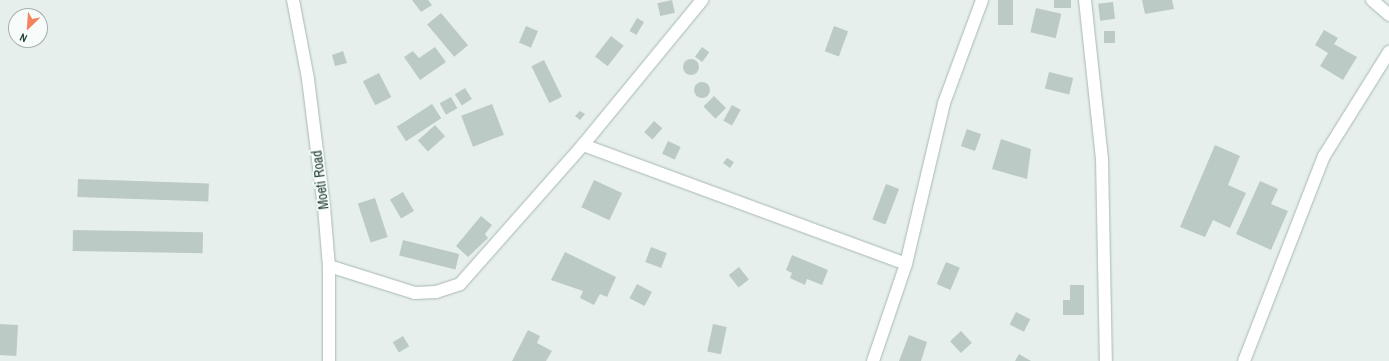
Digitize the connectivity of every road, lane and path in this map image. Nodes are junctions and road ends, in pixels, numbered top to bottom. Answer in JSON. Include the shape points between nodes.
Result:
{"nodes":[{"id":1,"x":293,"y":0,"type":"edge"},
{"id":2,"x":702,"y":0,"type":"edge"},
{"id":3,"x":982,"y":0,"type":"edge"},
{"id":4,"x":1085,"y":0,"type":"edge"},
{"id":5,"x":1372,"y":0,"type":"edge"},
{"id":6,"x":1389,"y":15,"type":"edge"},
{"id":7,"x":1389,"y":52,"type":"edge"},
{"id":8,"x":583,"y":145,"type":"junction"},
{"id":9,"x":906,"y":264,"type":"junction"},
{"id":10,"x":328,"y":266,"type":"junction"},
{"id":11,"x":329,"y":361,"type":"edge"},
{"id":12,"x":873,"y":361,"type":"edge"},
{"id":13,"x":1106,"y":361,"type":"edge"},
{"id":14,"x":1244,"y":361,"type":"edge"}],
"edges":[{"from":1,"to":10,"type":"street","name":"Moeti Road","via":[[308,79]]},
{"from":2,"to":8,"type":"street"},
{"from":3,"to":9,"type":"street","via":[[944,103]]},
{"from":4,"to":13,"type":"street","via":[[1102,159]]},
{"from":5,"to":6,"type":"street"},
{"from":7,"to":14,"type":"street","via":[[1324,156]]},
{"from":8,"to":9,"type":"street"},
{"from":8,"to":10,"type":"street","via":[[460,284],[436,292],[415,293]]},
{"from":9,"to":12,"type":"street"},
{"from":10,"to":11,"type":"street","name":"Moeti Road"}]}
